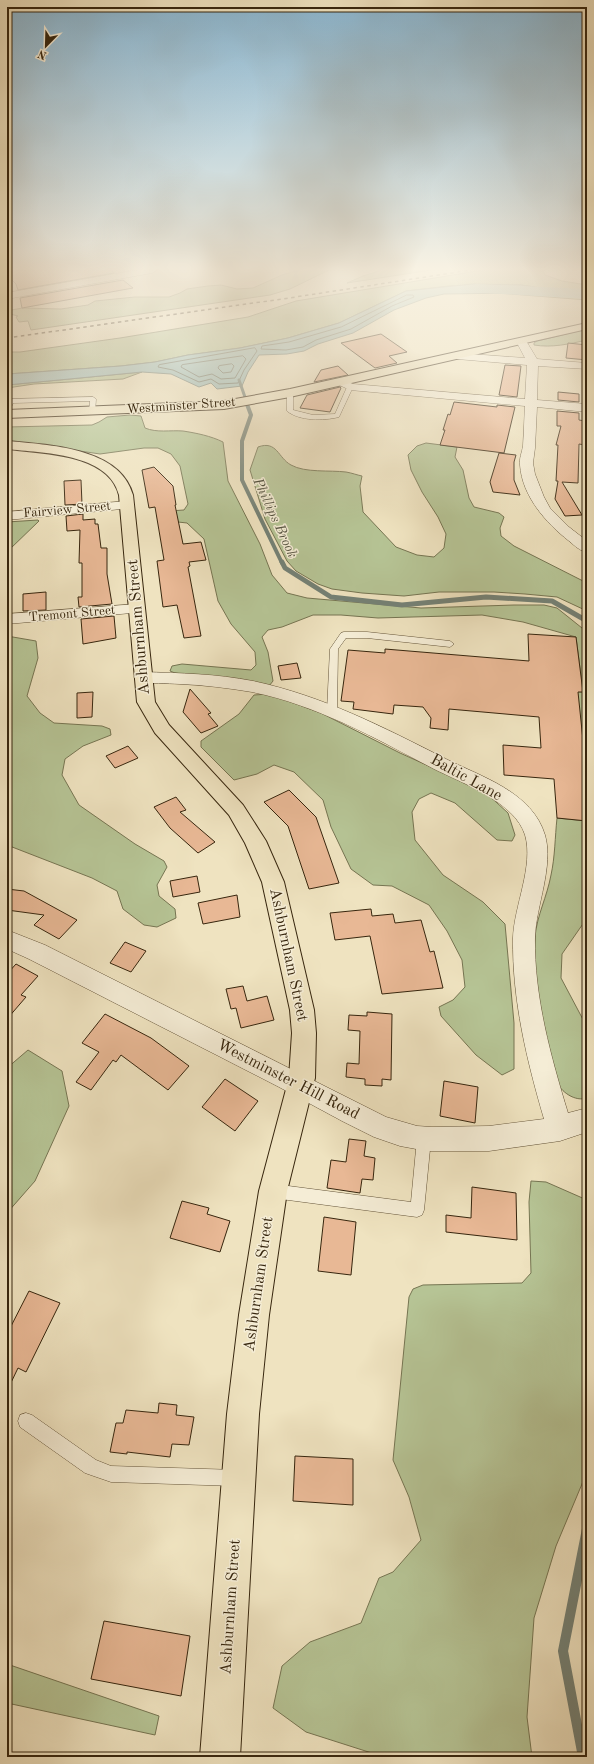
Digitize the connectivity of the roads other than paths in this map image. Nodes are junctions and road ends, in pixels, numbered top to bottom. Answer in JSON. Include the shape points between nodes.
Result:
{"nodes":[{"id":1,"x":473,"y":352,"type":"edge"},
{"id":2,"x":527,"y":352,"type":"edge"},
{"id":3,"x":457,"y":356,"type":"junction"},
{"id":4,"x":533,"y":362,"type":"junction"},
{"id":5,"x":587,"y":366,"type":"edge"},
{"id":6,"x":345,"y":385,"type":"junction"},
{"id":7,"x":290,"y":393,"type":"junction"},
{"id":8,"x":531,"y":403,"type":"junction"},
{"id":9,"x":587,"y":408,"type":"edge"},
{"id":10,"x":7,"y":410,"type":"edge"},
{"id":11,"x":92,"y":412,"type":"junction"},
{"id":12,"x":7,"y":414,"type":"edge"},
{"id":13,"x":7,"y":445,"type":"edge"},
{"id":14,"x":127,"y":505,"type":"junction"},
{"id":15,"x":7,"y":516,"type":"edge"},
{"id":16,"x":587,"y":548,"type":"edge"},
{"id":17,"x":137,"y":609,"type":"junction"},
{"id":18,"x":8,"y":620,"type":"edge"},
{"id":19,"x":450,"y":644,"type":"dead end"},
{"id":20,"x":143,"y":677,"type":"junction"},
{"id":21,"x":332,"y":711,"type":"junction"},
{"id":22,"x":7,"y":939,"type":"edge"},
{"id":23,"x":300,"y":1086,"type":"junction"},
{"id":24,"x":587,"y":1120,"type":"edge"},
{"id":25,"x":560,"y":1129,"type":"junction"},
{"id":26,"x":424,"y":1139,"type":"junction"},
{"id":27,"x":273,"y":1191,"type":"junction"},
{"id":28,"x":26,"y":1421,"type":"dead end"},
{"id":29,"x":239,"y":1478,"type":"junction"},
{"id":30,"x":220,"y":1757,"type":"edge"}],
"edges":[{"from":1,"to":3,"type":"main road","name":"Westminster Street"},
{"from":2,"to":4,"type":"street"},
{"from":3,"to":4,"type":"street"},
{"from":3,"to":6,"type":"main road","name":"Westminster Street"},
{"from":4,"to":5,"type":"street"},
{"from":4,"to":8,"type":"street"},
{"from":6,"to":7,"type":"main road","name":"Westminster Street"},
{"from":6,"to":7,"type":"lane","via":[[337,416],[290,412]]},
{"from":6,"to":8,"type":"street"},
{"from":7,"to":11,"type":"main road","name":"Westminster Street","via":[[224,405]]},
{"from":8,"to":9,"type":"street"},
{"from":8,"to":16,"type":"street","via":[[526,463],[531,484],[552,518]]},
{"from":10,"to":11,"type":"lane","via":[[10,402],[93,399]]},
{"from":11,"to":12,"type":"main road","name":"Westminster Street"},
{"from":13,"to":14,"type":"main road","name":"Ashburnham Street","via":[[71,453],[97,462],[122,482]]},
{"from":14,"to":15,"type":"street","name":"Fairview Street"},
{"from":14,"to":17,"type":"main road","name":"Ashburnham Street"},
{"from":17,"to":18,"type":"street","name":"Tremont Street"},
{"from":17,"to":20,"type":"main road","name":"Ashburnham Street"},
{"from":19,"to":21,"type":"lane","via":[[367,635],[344,636],[334,649]]},
{"from":20,"to":21,"type":"street","name":"Baltic Lane","via":[[253,687]]},
{"from":20,"to":23,"type":"main road","name":"Ashburnham Street","via":[[146,702],[155,720],[236,810],[255,841],[273,882],[302,1010],[304,1033]]},
{"from":21,"to":25,"type":"street","name":"Baltic Lane","via":[[390,737],[484,785],[518,809],[533,830],[537,843],[536,861],[524,937],[527,987],[534,1036]]},
{"from":22,"to":23,"type":"street","name":"Westminster Hill Road"},
{"from":23,"to":26,"type":"street","name":"Westminster Hill Road","via":[[377,1126]]},
{"from":23,"to":27,"type":"main road","name":"Ashburnham Street"},
{"from":24,"to":25,"type":"street","name":"Westminster Hill Road"},
{"from":25,"to":26,"type":"street","name":"Westminster Hill Road","via":[[491,1140]]},
{"from":26,"to":27,"type":"lane","via":[[417,1210]]},
{"from":27,"to":29,"type":"main road","name":"Ashburnham Street","via":[[254,1315]]},
{"from":28,"to":29,"type":"lane","via":[[91,1467],[111,1474]]},
{"from":29,"to":30,"type":"main road","name":"Ashburnham Street"}]}
